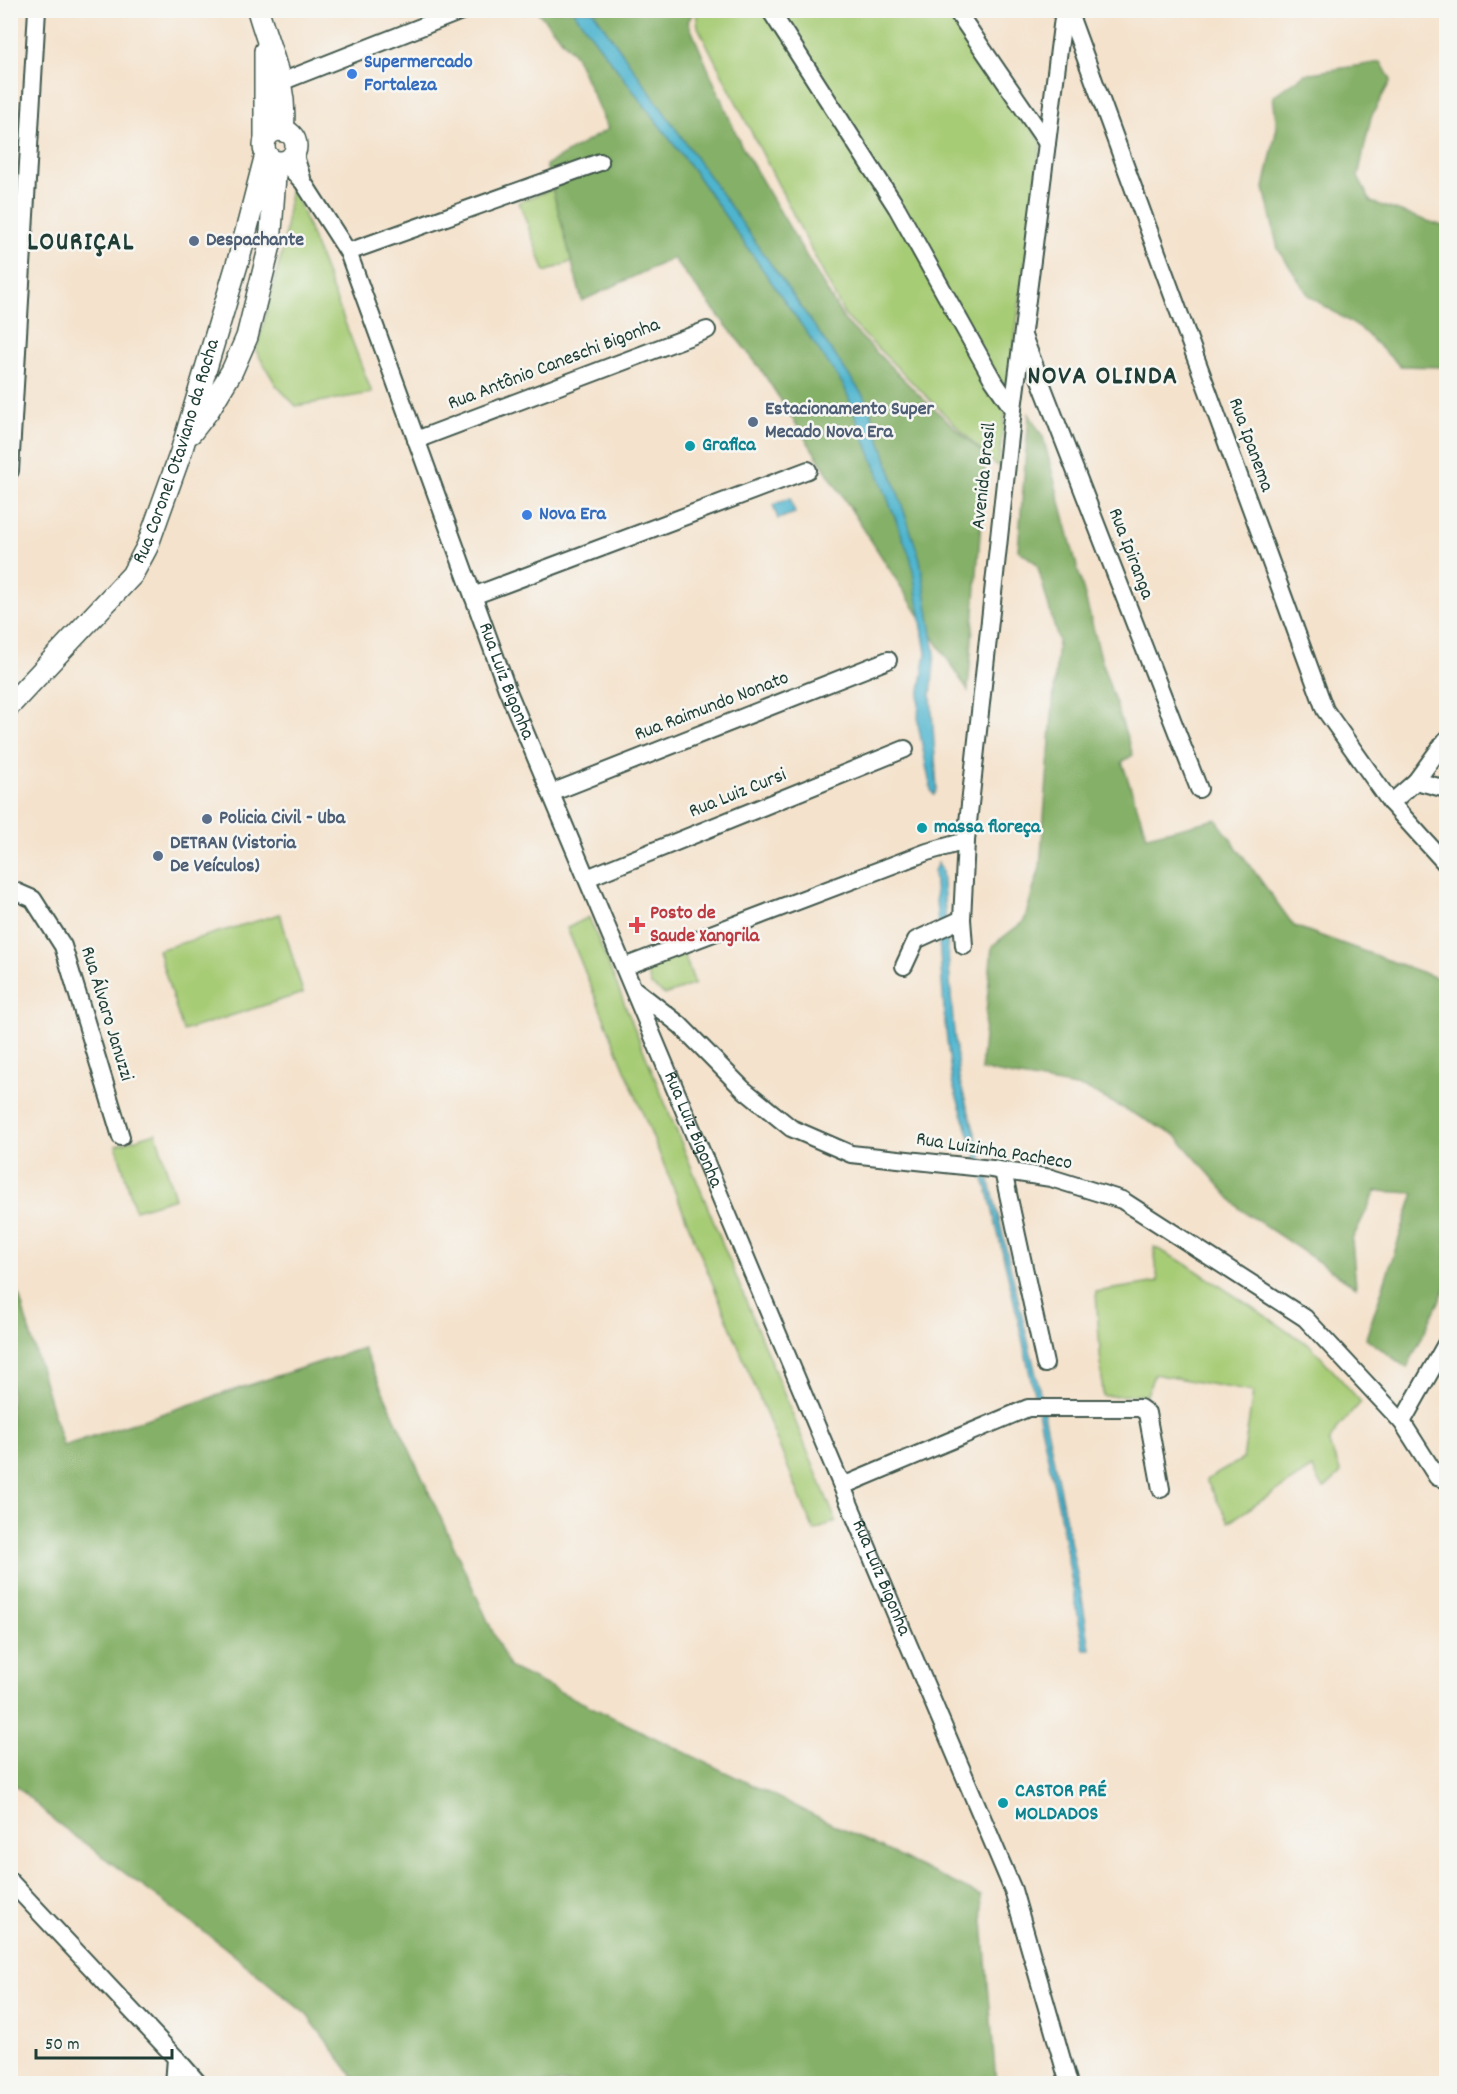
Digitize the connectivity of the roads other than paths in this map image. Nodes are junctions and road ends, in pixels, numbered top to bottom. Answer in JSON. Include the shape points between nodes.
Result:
{"nodes":[{"id":1,"x":37,"y":10,"type":"edge"},
{"id":2,"x":258,"y":10,"type":"edge"},
{"id":3,"x":464,"y":10,"type":"edge"},
{"id":4,"x":770,"y":10,"type":"edge"},
{"id":5,"x":956,"y":10,"type":"edge"},
{"id":6,"x":1066,"y":10,"type":"edge"},
{"id":7,"x":265,"y":35,"type":"junction"},
{"id":8,"x":281,"y":82,"type":"junction"},
{"id":9,"x":1047,"y":143,"type":"junction"},
{"id":10,"x":278,"y":150,"type":"junction"},
{"id":11,"x":600,"y":162,"type":"dead end"},
{"id":12,"x":348,"y":252,"type":"junction"},
{"id":13,"x":707,"y":330,"type":"dead end"},
{"id":14,"x":1023,"y":335,"type":"junction"},
{"id":15,"x":1013,"y":409,"type":"junction"},
{"id":16,"x":416,"y":440,"type":"junction"},
{"id":17,"x":183,"y":443,"type":"junction"},
{"id":18,"x":808,"y":470,"type":"dead end"},
{"id":19,"x":10,"y":471,"type":"edge"},
{"id":20,"x":473,"y":596,"type":"junction"},
{"id":21,"x":888,"y":660,"type":"dead end"},
{"id":22,"x":10,"y":705,"type":"edge"},
{"id":23,"x":1446,"y":740,"type":"edge"},
{"id":24,"x":905,"y":749,"type":"dead end"},
{"id":25,"x":1416,"y":781,"type":"junction"},
{"id":26,"x":1198,"y":789,"type":"dead end"},
{"id":27,"x":1446,"y":789,"type":"edge"},
{"id":28,"x":551,"y":793,"type":"junction"},
{"id":29,"x":1391,"y":803,"type":"junction"},
{"id":30,"x":966,"y":841,"type":"junction"},
{"id":31,"x":1446,"y":864,"type":"edge"},
{"id":32,"x":587,"y":878,"type":"junction"},
{"id":33,"x":10,"y":889,"type":"edge"},
{"id":34,"x":957,"y":921,"type":"junction"},
{"id":35,"x":964,"y":946,"type":"dead end"},
{"id":36,"x":904,"y":966,"type":"dead end"},
{"id":37,"x":624,"y":967,"type":"junction"},
{"id":38,"x":634,"y":989,"type":"junction"},
{"id":39,"x":121,"y":1137,"type":"dead end"},
{"id":40,"x":1003,"y":1171,"type":"junction"},
{"id":41,"x":1446,"y":1344,"type":"edge"},
{"id":42,"x":1045,"y":1364,"type":"dead end"},
{"id":43,"x":1402,"y":1422,"type":"junction"},
{"id":44,"x":840,"y":1479,"type":"junction"},
{"id":45,"x":1442,"y":1479,"type":"edge"},
{"id":46,"x":1161,"y":1489,"type":"dead end"},
{"id":47,"x":10,"y":1881,"type":"edge"},
{"id":48,"x":176,"y":2058,"type":"junction"},
{"id":49,"x":174,"y":2084,"type":"edge"},
{"id":50,"x":199,"y":2084,"type":"edge"},
{"id":51,"x":1069,"y":2084,"type":"edge"}],
"edges":[{"from":1,"to":19,"type":"street"},
{"from":2,"to":7,"type":"street"},
{"from":3,"to":8,"type":"street"},
{"from":4,"to":15,"type":"street","via":[[897,208]]},
{"from":5,"to":9,"type":"street"},
{"from":6,"to":9,"type":"street","name":"Avenida Brasil"},
{"from":6,"to":29,"type":"street","name":"Rua Ipanema","via":[[1325,710]]},
{"from":7,"to":8,"type":"street"},
{"from":7,"to":10,"type":"street"},
{"from":8,"to":10,"type":"street","via":[[285,110]]},
{"from":9,"to":14,"type":"street","name":"Avenida Brasil"},
{"from":10,"to":12,"type":"street","name":"Rua Luiz Bigonha"},
{"from":10,"to":17,"type":"street","name":"Rua Coronel Otaviano da Rocha","via":[[241,251]]},
{"from":10,"to":17,"type":"street","via":[[270,245],[247,337],[208,411]]},
{"from":11,"to":12,"type":"street"},
{"from":12,"to":16,"type":"street","name":"Rua Luiz Bigonha"},
{"from":13,"to":16,"type":"street","name":"Rua Antônio Caneschi Bigonha"},
{"from":14,"to":15,"type":"street","name":"Avenida Brasil"},
{"from":14,"to":26,"type":"street","name":"Rua Ipiranga"},
{"from":15,"to":30,"type":"street","name":"Avenida Brasil"},
{"from":16,"to":20,"type":"street","name":"Rua Luiz Bigonha"},
{"from":17,"to":22,"type":"street","name":"Rua Coronel Otaviano da Rocha","via":[[147,547],[132,575]]},
{"from":18,"to":20,"type":"street"},
{"from":20,"to":28,"type":"street","name":"Rua Luiz Bigonha"},
{"from":21,"to":28,"type":"street","name":"Rua Raimundo Nonato"},
{"from":23,"to":25,"type":"street"},
{"from":24,"to":32,"type":"street","name":"Rua Luiz Cursi"},
{"from":25,"to":27,"type":"street"},
{"from":25,"to":29,"type":"street"},
{"from":28,"to":32,"type":"street","name":"Rua Luiz Bigonha"},
{"from":29,"to":31,"type":"street","name":"Rua Ipanema"},
{"from":30,"to":34,"type":"street","name":"Avenida Brasil"},
{"from":30,"to":37,"type":"street","via":[[927,852]]},
{"from":32,"to":37,"type":"street","name":"Rua Luiz Bigonha"},
{"from":33,"to":39,"type":"street","name":"Rua Álvaro Januzzi","via":[[33,899],[63,946]]},
{"from":34,"to":35,"type":"street","name":"Avenida Brasil"},
{"from":34,"to":36,"type":"street","via":[[916,940]]},
{"from":37,"to":38,"type":"street","name":"Rua Luiz Bigonha"},
{"from":38,"to":40,"type":"street","name":"Rua Luizinha Pacheco","via":[[680,1025],[743,1089],[791,1128],[851,1154]]},
{"from":38,"to":44,"type":"street","name":"Rua Luiz Bigonha"},
{"from":40,"to":42,"type":"street"},
{"from":40,"to":43,"type":"street","name":"Rua Luizinha Pacheco","via":[[1051,1178],[1122,1200],[1305,1318]]},
{"from":41,"to":43,"type":"street"},
{"from":43,"to":45,"type":"street","name":"Rua Luizinha Pacheco"},
{"from":44,"to":46,"type":"street","via":[[845,1485],[1028,1408],[1140,1408],[1147,1413]]},
{"from":44,"to":51,"type":"street","name":"Rua Luiz Bigonha","via":[[1013,1890]]},
{"from":47,"to":48,"type":"street"},
{"from":48,"to":49,"type":"street"},
{"from":48,"to":50,"type":"street"}]}
